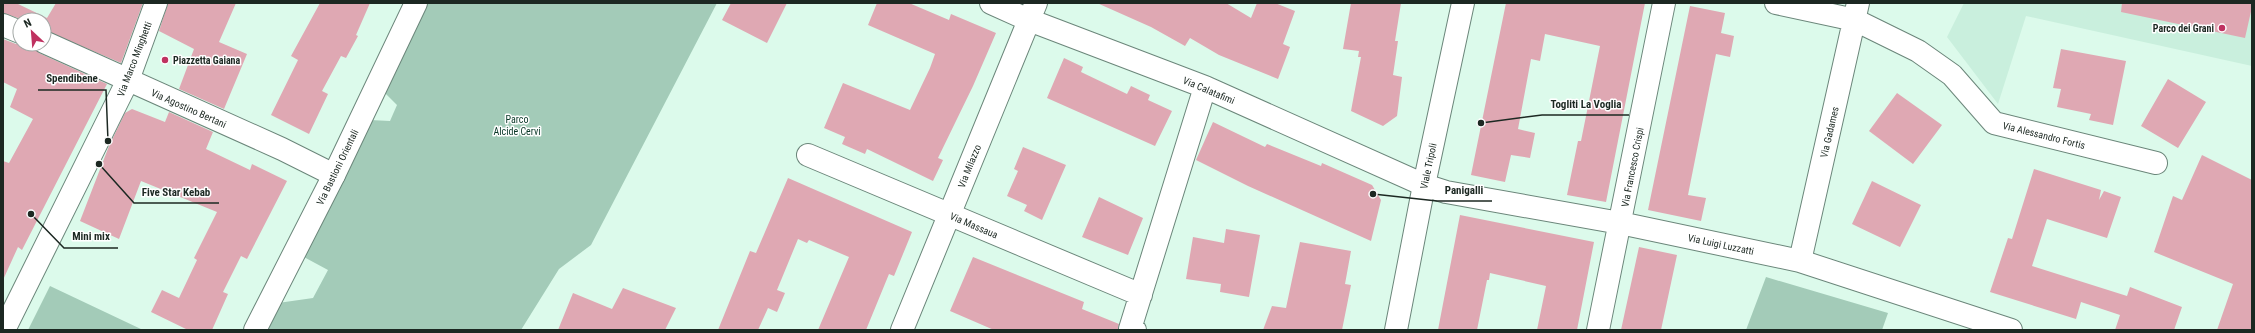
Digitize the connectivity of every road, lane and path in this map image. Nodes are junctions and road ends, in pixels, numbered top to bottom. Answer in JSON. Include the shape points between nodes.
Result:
{"nodes":[{"id":1,"x":156,"y":3,"type":"edge"},
{"id":2,"x":416,"y":3,"type":"edge"},
{"id":3,"x":992,"y":3,"type":"edge"},
{"id":4,"x":1463,"y":3,"type":"edge"},
{"id":5,"x":1664,"y":3,"type":"edge"},
{"id":6,"x":1776,"y":3,"type":"edge"},
{"id":7,"x":1032,"y":11,"type":"edge"},
{"id":8,"x":1856,"y":11,"type":"edge"},
{"id":9,"x":52,"y":46,"type":"edge"},
{"id":10,"x":128,"y":80,"type":"junction"},
{"id":11,"x":1205,"y":87,"type":"junction"},
{"id":12,"x":808,"y":155,"type":"dead end"},
{"id":13,"x":2156,"y":163,"type":"dead end"},
{"id":14,"x":334,"y":175,"type":"junction"},
{"id":15,"x":1424,"y":185,"type":"junction"},
{"id":16,"x":949,"y":215,"type":"junction"},
{"id":17,"x":1620,"y":223,"type":"junction"},
{"id":18,"x":1800,"y":260,"type":"junction"},
{"id":19,"x":1141,"y":295,"type":"junction"},
{"id":20,"x":4,"y":330,"type":"edge"},
{"id":21,"x":255,"y":330,"type":"edge"},
{"id":22,"x":902,"y":330,"type":"edge"},
{"id":23,"x":1135,"y":330,"type":"edge"},
{"id":24,"x":1396,"y":330,"type":"edge"},
{"id":25,"x":1598,"y":330,"type":"edge"},
{"id":26,"x":2011,"y":330,"type":"edge"}],
"edges":[{"from":1,"to":10,"type":"street","name":"Via Marco Minghetti"},
{"from":2,"to":14,"type":"street","name":"Via Bastioni Orientali"},
{"from":3,"to":7,"type":"street","name":"Via Calatafimi"},
{"from":4,"to":15,"type":"street","name":"Viale Tripoli"},
{"from":5,"to":17,"type":"street","name":"Via Francesco Crispi"},
{"from":6,"to":8,"type":"street","name":"Via Alessandro Fortis"},
{"from":7,"to":11,"type":"street","name":"Via Calatafimi"},
{"from":7,"to":16,"type":"street","name":"Via Milazzo"},
{"from":8,"to":13,"type":"street","name":"Via Alessandro Fortis","via":[[1952,75],[1994,123]]},
{"from":8,"to":18,"type":"street","name":"Via Gadames"},
{"from":9,"to":10,"type":"street","name":"Via Agostino Bertani"},
{"from":10,"to":14,"type":"street","name":"Via Agostino Bertani"},
{"from":10,"to":20,"type":"street","name":"Via Marco Minghetti"},
{"from":11,"to":15,"type":"street","name":"Via Calatafimi"},
{"from":11,"to":19,"type":"street"},
{"from":12,"to":16,"type":"street","name":"Via Massaua"},
{"from":14,"to":21,"type":"street","name":"Via Bastioni Orientali"},
{"from":15,"to":17,"type":"street","name":"Via Luigi Luzzatti","via":[[1446,192]]},
{"from":15,"to":24,"type":"street","name":"Viale Tripoli"},
{"from":16,"to":19,"type":"street","name":"Via Massaua"},
{"from":16,"to":22,"type":"street","name":"Via Milazzo"},
{"from":17,"to":18,"type":"street","name":"Via Luigi Luzzatti"},
{"from":17,"to":25,"type":"street","name":"Via Francesco Crispi"},
{"from":18,"to":26,"type":"street","name":"Via Luigi Luzzatti"},
{"from":19,"to":23,"type":"street","via":[[1130,329]]}]}
